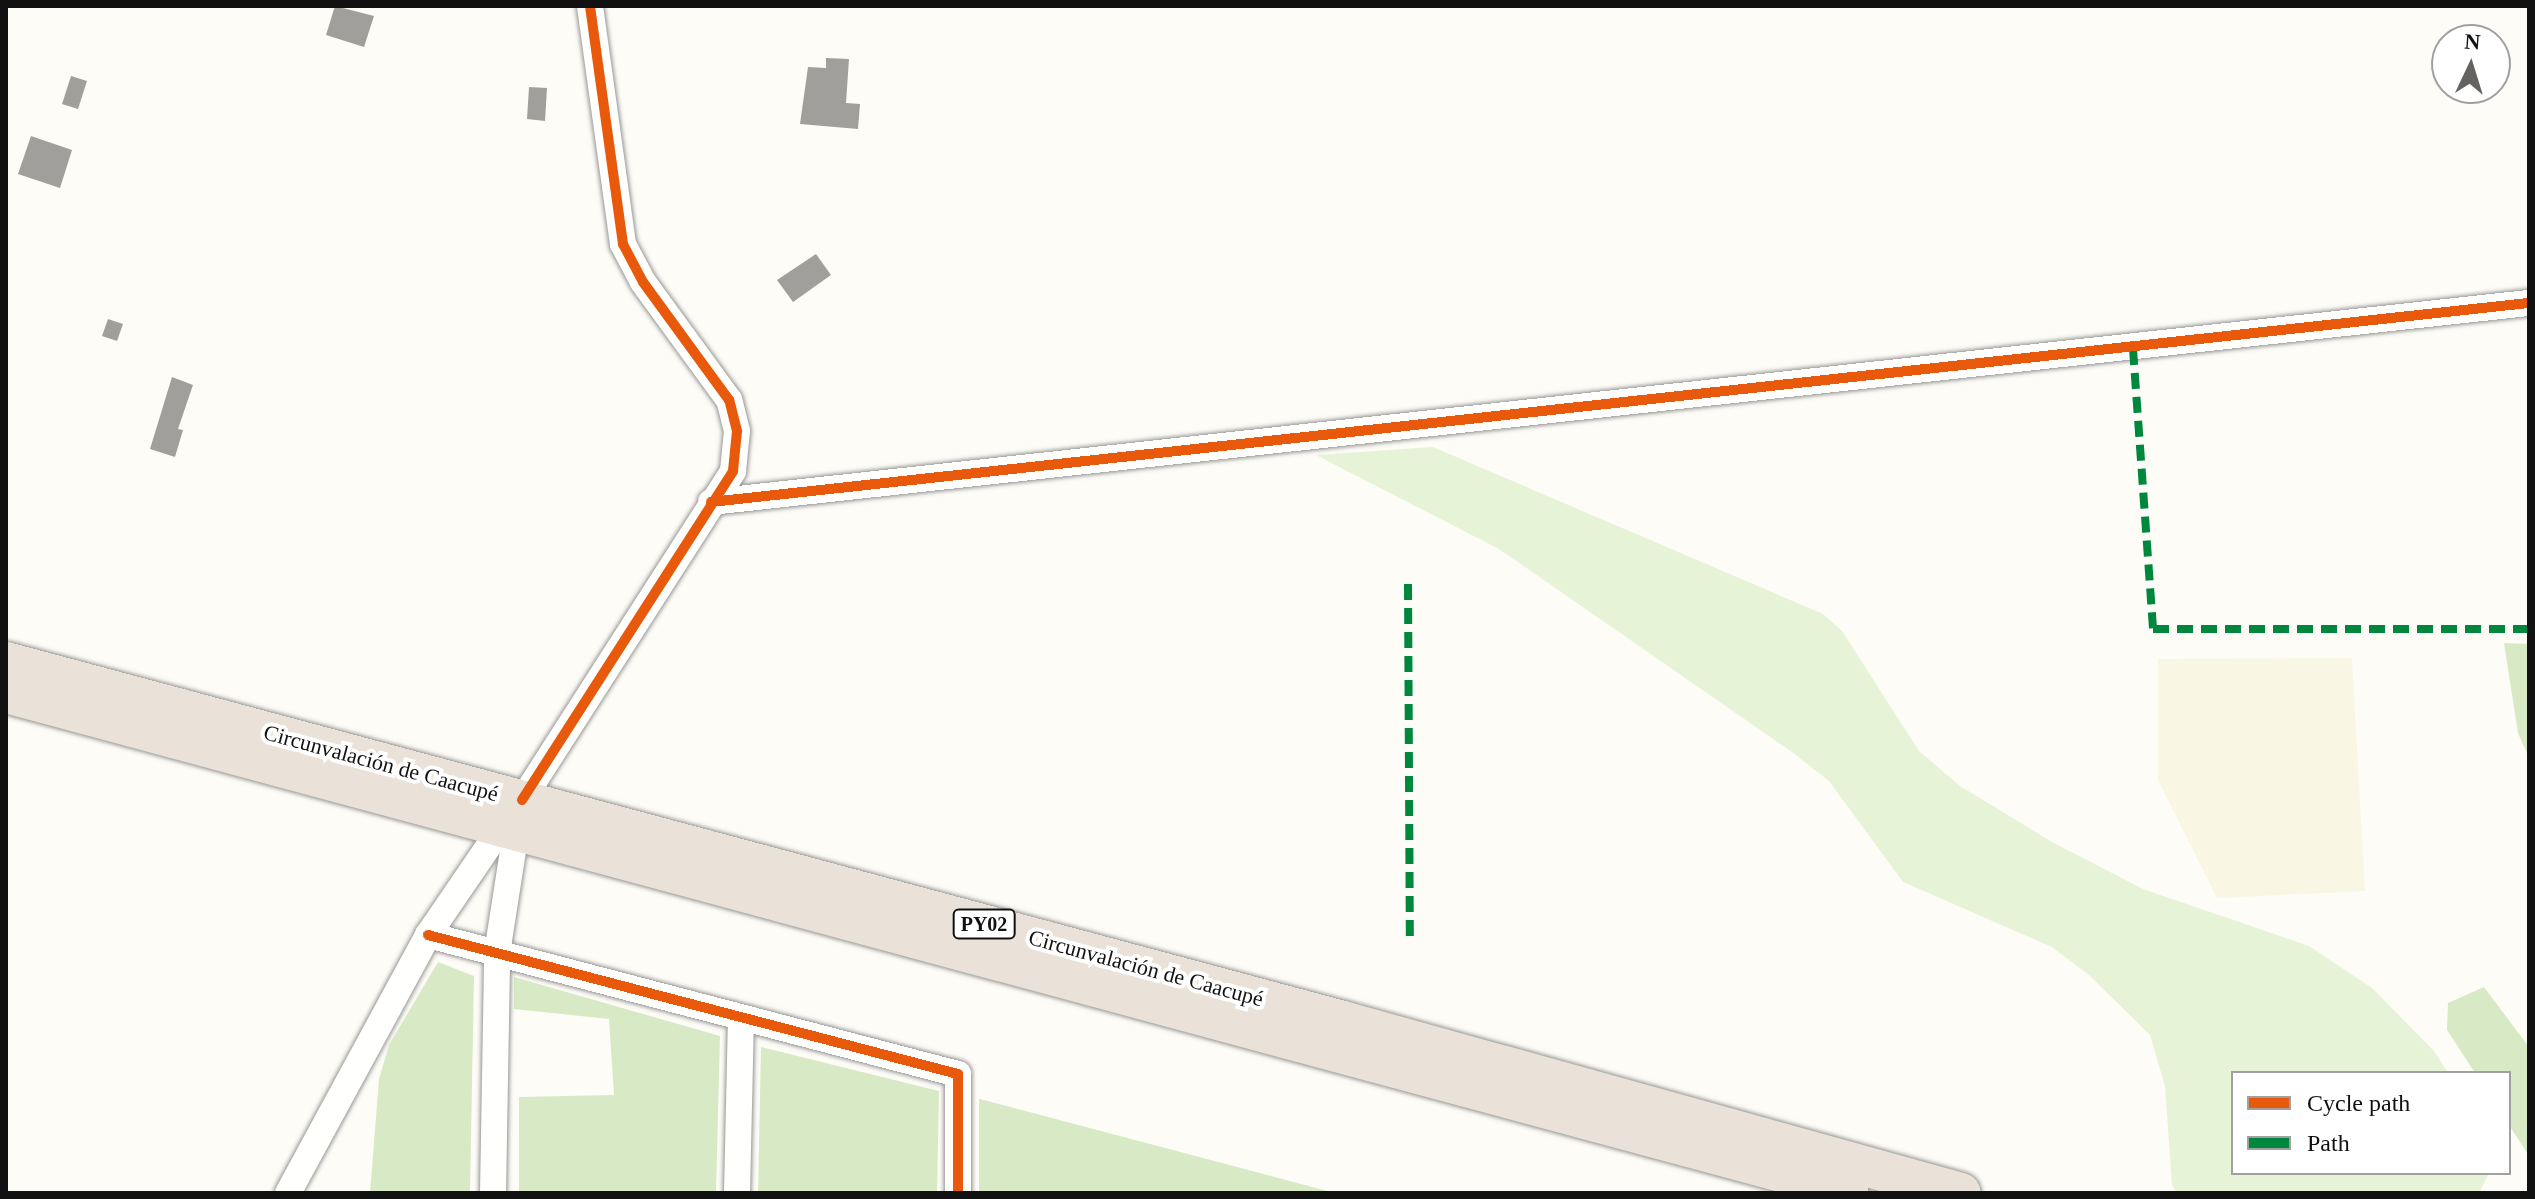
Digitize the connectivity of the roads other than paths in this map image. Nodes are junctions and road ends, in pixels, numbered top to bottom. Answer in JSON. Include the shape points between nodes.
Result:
{"nodes":[{"id":1,"x":590,"y":6,"type":"edge"},
{"id":2,"x":2529,"y":303,"type":"edge"},
{"id":3,"x":711,"y":502,"type":"junction"},
{"id":4,"x":6,"y":662,"type":"edge"},
{"id":5,"x":6,"y":693,"type":"edge"},
{"id":6,"x":513,"y":820,"type":"junction"},
{"id":7,"x":428,"y":935,"type":"junction"},
{"id":8,"x":497,"y":953,"type":"junction"},
{"id":9,"x":741,"y":1020,"type":"junction"},
{"id":10,"x":288,"y":1193,"type":"edge"},
{"id":11,"x":493,"y":1193,"type":"edge"},
{"id":12,"x":737,"y":1193,"type":"edge"},
{"id":13,"x":958,"y":1193,"type":"edge"},
{"id":14,"x":1858,"y":1193,"type":"edge"},
{"id":15,"x":1961,"y":1193,"type":"edge"}],
"edges":[{"from":1,"to":3,"type":"street","via":[[623,244],[643,282],[729,400],[733,471]]},
{"from":2,"to":3,"type":"street"},
{"from":3,"to":6,"type":"street"},
{"from":4,"to":6,"type":"highway","name":"Circunvalación de Caacupé","number":"PY02"},
{"from":5,"to":6,"type":"highway","name":"Circunvalación de Caacupé","number":"PY02"},
{"from":6,"to":7,"type":"street"},
{"from":6,"to":8,"type":"street"},
{"from":6,"to":14,"type":"highway","name":"Circunvalación de Caacupé","number":"PY02"},
{"from":6,"to":15,"type":"highway","name":"Circunvalación de Caacupé","number":"PY02"},
{"from":7,"to":8,"type":"street"},
{"from":7,"to":10,"type":"street"},
{"from":8,"to":9,"type":"street"},
{"from":8,"to":11,"type":"street"},
{"from":9,"to":12,"type":"street"},
{"from":9,"to":13,"type":"street","via":[[958,1074]]}]}
